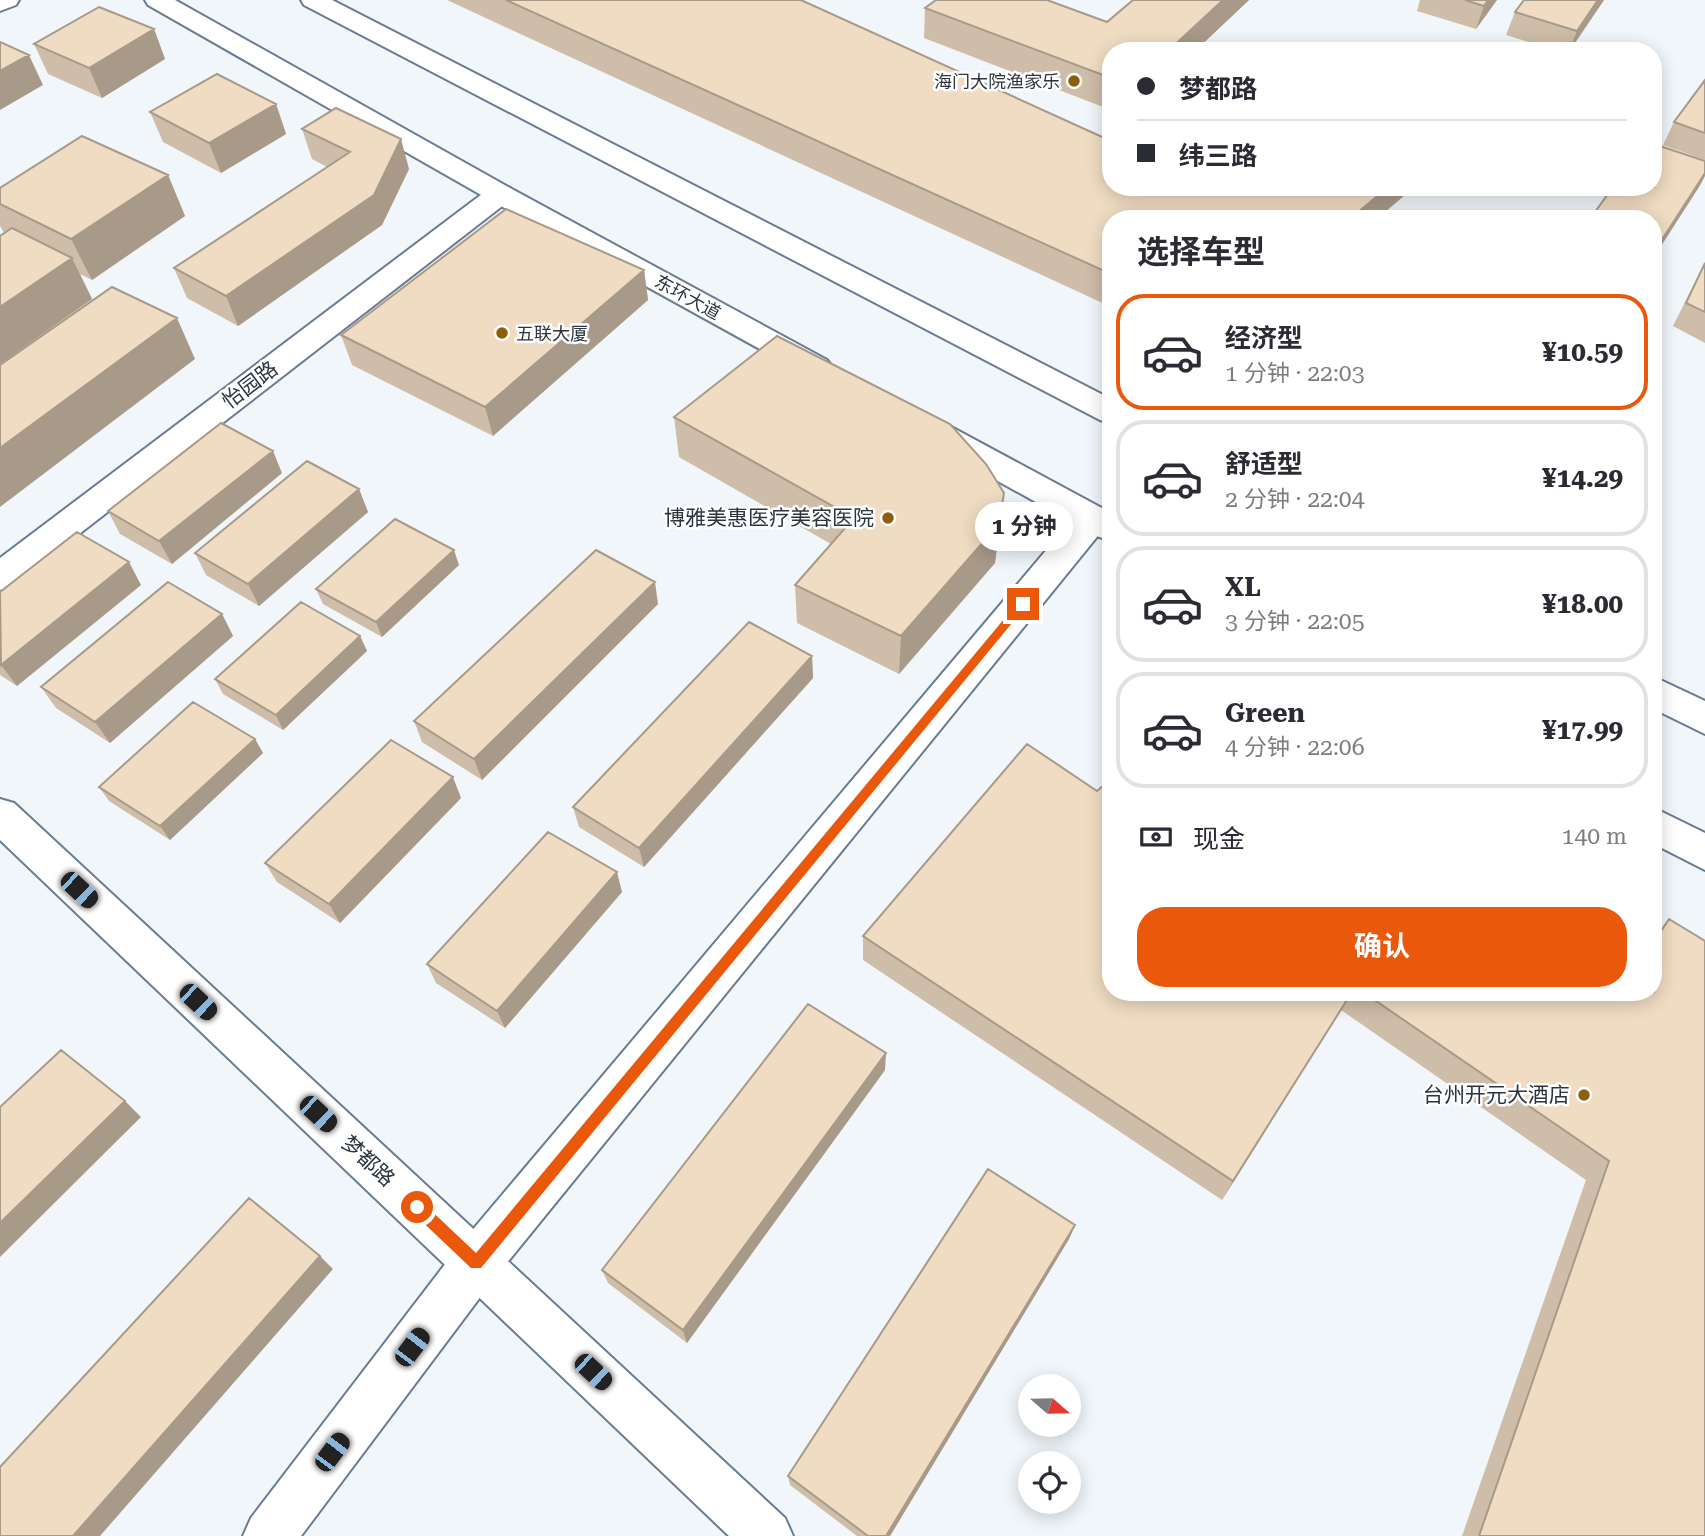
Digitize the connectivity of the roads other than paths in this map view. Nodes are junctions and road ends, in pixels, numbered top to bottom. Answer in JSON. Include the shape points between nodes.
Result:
{"nodes":[{"id":1,"x":7,"y":0,"type":"edge"},
{"id":2,"x":157,"y":0,"type":"edge"},
{"id":3,"x":313,"y":0,"type":"edge"},
{"id":4,"x":0,"y":4,"type":"edge"},
{"id":5,"x":500,"y":194,"type":"junction"},
{"id":6,"x":839,"y":379,"type":"edge"},
{"id":7,"x":1102,"y":407,"type":"edge"},
{"id":8,"x":912,"y":419,"type":"edge"},
{"id":9,"x":1102,"y":523,"type":"edge"},
{"id":10,"x":0,"y":577,"type":"edge"},
{"id":11,"x":1662,"y":696,"type":"edge"},
{"id":12,"x":1705,"y":719,"type":"edge"},
{"id":13,"x":0,"y":815,"type":"edge"},
{"id":14,"x":1662,"y":829,"type":"edge"},
{"id":15,"x":1705,"y":853,"type":"edge"},
{"id":16,"x":476,"y":1263,"type":"junction"},
{"id":17,"x":269,"y":1536,"type":"edge"},
{"id":18,"x":767,"y":1536,"type":"edge"}],
"edges":[{"from":1,"to":4,"type":"main road"},
{"from":2,"to":5,"type":"main road","name":"东环大道"},
{"from":3,"to":7,"type":"main road"},
{"from":5,"to":6,"type":"main road","name":"东环大道"},
{"from":5,"to":10,"type":"main road","name":"怡园路"},
{"from":8,"to":9,"type":"main road"},
{"from":9,"to":16,"type":"main road"},
{"from":11,"to":12,"type":"main road"},
{"from":13,"to":16,"type":"main road","name":"梦都路"},
{"from":14,"to":15,"type":"main road"},
{"from":16,"to":17,"type":"main road"},
{"from":16,"to":18,"type":"main road","name":"梦都路"}]}
